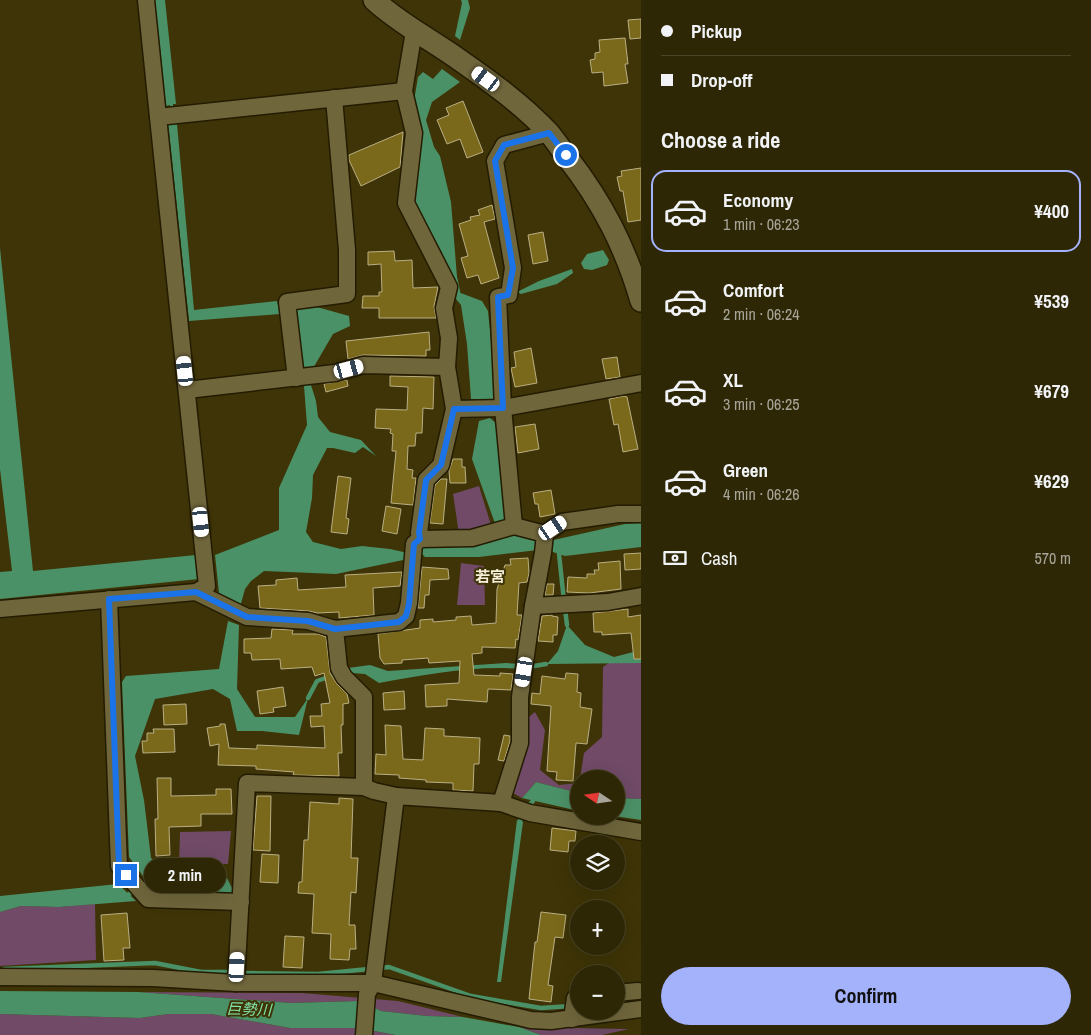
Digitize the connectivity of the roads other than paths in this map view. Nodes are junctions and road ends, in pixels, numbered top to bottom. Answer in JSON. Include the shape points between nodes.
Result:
{"nodes":[{"id":1,"x":146,"y":0,"type":"edge"},
{"id":2,"x":374,"y":0,"type":"edge"},
{"id":3,"x":414,"y":31,"type":"junction"},
{"id":4,"x":404,"y":91,"type":"junction"},
{"id":5,"x":334,"y":98,"type":"junction"},
{"id":6,"x":160,"y":117,"type":"junction"},
{"id":7,"x":549,"y":133,"type":"junction"},
{"id":8,"x":636,"y":267,"type":"edge"},
{"id":9,"x":641,"y":301,"type":"edge"},
{"id":10,"x":447,"y":367,"type":"junction"},
{"id":11,"x":304,"y":377,"type":"junction"},
{"id":12,"x":641,"y":383,"type":"edge"},
{"id":13,"x":187,"y":390,"type":"junction"},
{"id":14,"x":503,"y":408,"type":"junction"},
{"id":15,"x":454,"y":409,"type":"junction"},
{"id":16,"x":641,"y":514,"type":"edge"},
{"id":17,"x":505,"y":529,"type":"junction"},
{"id":18,"x":545,"y":534,"type":"junction"},
{"id":19,"x":417,"y":542,"type":"junction"},
{"id":20,"x":196,"y":592,"type":"junction"},
{"id":21,"x":641,"y":596,"type":"edge"},
{"id":22,"x":109,"y":599,"type":"junction"},
{"id":23,"x":533,"y":606,"type":"junction"},
{"id":24,"x":0,"y":609,"type":"edge"},
{"id":25,"x":335,"y":629,"type":"junction"},
{"id":26,"x":364,"y":787,"type":"junction"},
{"id":27,"x":396,"y":796,"type":"junction"},
{"id":28,"x":501,"y":803,"type":"junction"},
{"id":29,"x":641,"y":832,"type":"edge"},
{"id":30,"x":241,"y":902,"type":"junction"},
{"id":31,"x":237,"y":975,"type":"junction"},
{"id":32,"x":0,"y":977,"type":"edge"},
{"id":33,"x":371,"y":984,"type":"junction"},
{"id":34,"x":638,"y":991,"type":"dead end"},
{"id":35,"x":625,"y":992,"type":"edge"},
{"id":36,"x":641,"y":1009,"type":"edge"},
{"id":37,"x":625,"y":1011,"type":"edge"},
{"id":38,"x":570,"y":1019,"type":"edge"},
{"id":39,"x":364,"y":1035,"type":"edge"}],
"edges":[{"from":1,"to":6,"type":"street"},
{"from":2,"to":3,"type":"street"},
{"from":3,"to":4,"type":"street"},
{"from":3,"to":7,"type":"street","via":[[500,89]]},
{"from":4,"to":5,"type":"street"},
{"from":4,"to":10,"type":"street","via":[[414,132],[406,203],[449,287],[444,308],[450,338]]},
{"from":5,"to":6,"type":"street"},
{"from":5,"to":11,"type":"street","via":[[347,250],[347,294],[287,302]]},
{"from":6,"to":13,"type":"street"},
{"from":7,"to":8,"type":"street","via":[[595,194]]},
{"from":7,"to":14,"type":"street","via":[[504,145],[495,161],[513,268],[508,295],[498,297]]},
{"from":8,"to":9,"type":"street"},
{"from":10,"to":11,"type":"street","via":[[363,366]]},
{"from":10,"to":15,"type":"street"},
{"from":11,"to":13,"type":"street"},
{"from":12,"to":14,"type":"street"},
{"from":13,"to":20,"type":"street","via":[[207,586]]},
{"from":14,"to":15,"type":"street"},
{"from":14,"to":17,"type":"street"},
{"from":15,"to":19,"type":"street","via":[[441,465],[426,480]]},
{"from":16,"to":18,"type":"street","via":[[562,522]]},
{"from":17,"to":18,"type":"street"},
{"from":17,"to":19,"type":"street","via":[[472,538]]},
{"from":18,"to":23,"type":"street"},
{"from":19,"to":25,"type":"street","via":[[406,616],[399,622]]},
{"from":20,"to":22,"type":"street"},
{"from":20,"to":25,"type":"street","via":[[247,617],[308,621]]},
{"from":21,"to":23,"type":"street","via":[[608,602]]},
{"from":22,"to":24,"type":"street"},
{"from":22,"to":30,"type":"street","via":[[119,866],[148,899]]},
{"from":23,"to":28,"type":"street","via":[[520,697],[520,743]]},
{"from":25,"to":26,"type":"street","via":[[341,672],[364,697]]},
{"from":26,"to":27,"type":"street"},
{"from":26,"to":30,"type":"street","via":[[247,783]]},
{"from":27,"to":28,"type":"street"},
{"from":27,"to":33,"type":"street"},
{"from":28,"to":29,"type":"street","via":[[524,811]]},
{"from":30,"to":31,"type":"street"},
{"from":31,"to":32,"type":"street"},
{"from":31,"to":33,"type":"street"},
{"from":33,"to":38,"type":"street","via":[[531,1020]]},
{"from":33,"to":39,"type":"street"},
{"from":34,"to":35,"type":"street"},
{"from":36,"to":37,"type":"street"}]}
